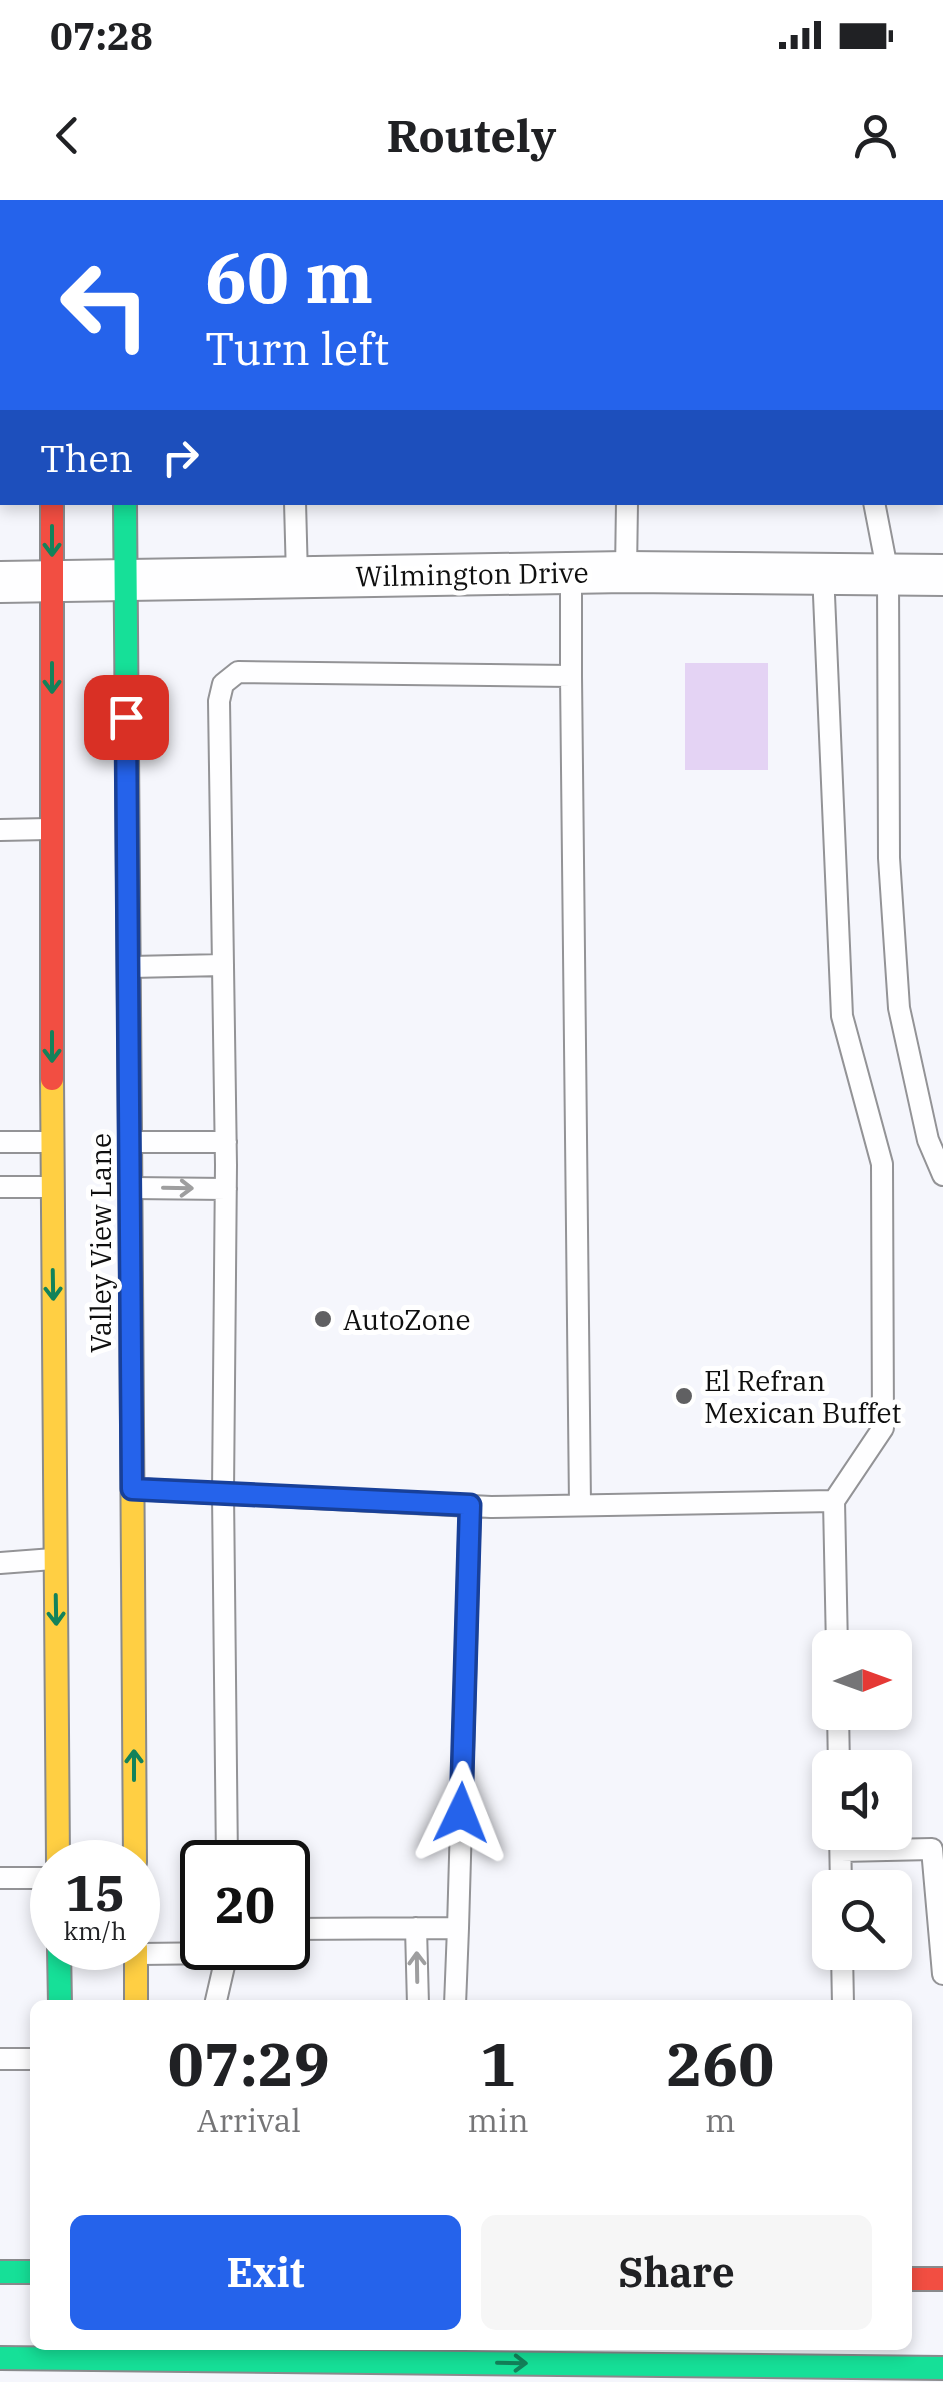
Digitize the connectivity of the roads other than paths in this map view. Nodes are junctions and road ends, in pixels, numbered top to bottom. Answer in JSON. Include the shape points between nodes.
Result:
{"nodes":[{"id":1,"x":52,"y":505,"type":"edge"},
{"id":2,"x":125,"y":505,"type":"edge"},
{"id":3,"x":295,"y":505,"type":"edge"},
{"id":4,"x":627,"y":505,"type":"edge"},
{"id":5,"x":875,"y":505,"type":"edge"},
{"id":6,"x":626,"y":572,"type":"junction"},
{"id":7,"x":822,"y":572,"type":"junction"},
{"id":8,"x":571,"y":573,"type":"junction"},
{"id":9,"x":888,"y":574,"type":"junction"},
{"id":10,"x":943,"y":575,"type":"edge"},
{"id":11,"x":297,"y":577,"type":"junction"},
{"id":12,"x":52,"y":580,"type":"junction"},
{"id":13,"x":126,"y":580,"type":"junction"},
{"id":14,"x":0,"y":582,"type":"edge"},
{"id":15,"x":571,"y":676,"type":"junction"},
{"id":16,"x":52,"y":829,"type":"junction"},
{"id":17,"x":0,"y":830,"type":"edge"},
{"id":18,"x":223,"y":965,"type":"junction"},
{"id":19,"x":129,"y":968,"type":"junction"},
{"id":20,"x":0,"y":1142,"type":"edge"},
{"id":21,"x":62,"y":1142,"type":"junction"},
{"id":22,"x":120,"y":1142,"type":"junction"},
{"id":23,"x":226,"y":1142,"type":"junction"},
{"id":24,"x":943,"y":1175,"type":"edge"},
{"id":25,"x":0,"y":1186,"type":"edge"},
{"id":26,"x":62,"y":1187,"type":"junction"},
{"id":27,"x":120,"y":1188,"type":"junction"},
{"id":28,"x":226,"y":1189,"type":"junction"},
{"id":29,"x":132,"y":1489,"type":"junction"},
{"id":30,"x":223,"y":1493,"type":"junction"},
{"id":31,"x":834,"y":1500,"type":"junction"},
{"id":32,"x":470,"y":1505,"type":"junction"},
{"id":33,"x":580,"y":1505,"type":"junction"},
{"id":34,"x":56,"y":1559,"type":"junction"},
{"id":35,"x":0,"y":1562,"type":"edge"},
{"id":36,"x":837,"y":1630,"type":"edge"},
{"id":37,"x":58,"y":1840,"type":"edge"},
{"id":38,"x":135,"y":1840,"type":"edge"},
{"id":39,"x":226,"y":1840,"type":"edge"},
{"id":40,"x":912,"y":1847,"type":"edge"},
{"id":41,"x":0,"y":1878,"type":"edge"},
{"id":42,"x":30,"y":1878,"type":"edge"},
{"id":43,"x":310,"y":1928,"type":"edge"},
{"id":44,"x":416,"y":1928,"type":"junction"},
{"id":45,"x":458,"y":1928,"type":"junction"},
{"id":46,"x":59,"y":1970,"type":"edge"},
{"id":47,"x":136,"y":1970,"type":"edge"},
{"id":48,"x":223,"y":1970,"type":"edge"},
{"id":49,"x":842,"y":1970,"type":"edge"},
{"id":50,"x":943,"y":1974,"type":"edge"},
{"id":51,"x":60,"y":2000,"type":"edge"},
{"id":52,"x":136,"y":2000,"type":"edge"},
{"id":53,"x":216,"y":2000,"type":"edge"},
{"id":54,"x":418,"y":2000,"type":"edge"},
{"id":55,"x":455,"y":2000,"type":"edge"},
{"id":56,"x":843,"y":2000,"type":"edge"},
{"id":57,"x":0,"y":2059,"type":"edge"},
{"id":58,"x":30,"y":2059,"type":"edge"},
{"id":59,"x":0,"y":2272,"type":"edge"},
{"id":60,"x":30,"y":2272,"type":"edge"},
{"id":61,"x":912,"y":2279,"type":"edge"},
{"id":62,"x":943,"y":2279,"type":"edge"},
{"id":63,"x":62,"y":2351,"type":"edge"},
{"id":64,"x":135,"y":2351,"type":"edge"},
{"id":65,"x":0,"y":2358,"type":"edge"},
{"id":66,"x":848,"y":2365,"type":"edge"},
{"id":67,"x":943,"y":2368,"type":"edge"},
{"id":68,"x":451,"y":2372,"type":"edge"},
{"id":69,"x":61,"y":2382,"type":"edge"},
{"id":70,"x":135,"y":2382,"type":"edge"}],
"edges":[{"from":1,"to":12,"type":"main road","name":"Valley View Lane","one_way":true},
{"from":2,"to":13,"type":"main road","name":"Valley View Lane"},
{"from":3,"to":11,"type":"lane"},
{"from":4,"to":6,"type":"lane"},
{"from":5,"to":9,"type":"lane"},
{"from":6,"to":7,"type":"street","name":"Wilmington Drive"},
{"from":6,"to":8,"type":"street","name":"Wilmington Drive"},
{"from":7,"to":9,"type":"street","name":"Wilmington Drive"},
{"from":7,"to":31,"type":"lane","via":[[842,1016],[882,1164],[883,1428]]},
{"from":8,"to":11,"type":"street","name":"Wilmington Drive"},
{"from":8,"to":15,"type":"lane"},
{"from":9,"to":10,"type":"street","name":"Wilmington Drive"},
{"from":9,"to":24,"type":"lane","via":[[889,858],[899,1008],[928,1140]]},
{"from":11,"to":13,"type":"street","name":"Wilmington Drive"},
{"from":12,"to":13,"type":"street","name":"Wilmington Drive"},
{"from":12,"to":14,"type":"street","name":"Wilmington Drive"},
{"from":12,"to":16,"type":"main road","name":"Valley View Lane","one_way":true},
{"from":13,"to":19,"type":"main road","name":"Valley View Lane"},
{"from":15,"to":18,"type":"lane","via":[[238,672],[222,684]]},
{"from":15,"to":33,"type":"lane"},
{"from":16,"to":17,"type":"lane"},
{"from":16,"to":21,"type":"main road","name":"Valley View Lane","one_way":true},
{"from":18,"to":19,"type":"lane"},
{"from":18,"to":23,"type":"lane"},
{"from":19,"to":22,"type":"main road","name":"Valley View Lane"},
{"from":20,"to":21,"type":"lane"},
{"from":21,"to":26,"type":"main road","name":"Valley View Lane"},
{"from":22,"to":23,"type":"lane"},
{"from":22,"to":27,"type":"main road","name":"Valley View Lane"},
{"from":23,"to":28,"type":"lane"},
{"from":25,"to":26,"type":"lane"},
{"from":26,"to":34,"type":"main road","name":"Valley View Lane","one_way":true},
{"from":27,"to":28,"type":"lane","one_way":true},
{"from":27,"to":29,"type":"main road","name":"Valley View Lane"},
{"from":28,"to":30,"type":"lane"},
{"from":29,"to":30,"type":"lane"},
{"from":38,"to":29,"type":"main road","name":"Valley View Lane","one_way":true},
{"from":30,"to":32,"type":"lane"},
{"from":30,"to":39,"type":"lane"},
{"from":31,"to":33,"type":"lane"},
{"from":31,"to":36,"type":"lane"},
{"from":32,"to":33,"type":"lane"},
{"from":32,"to":45,"type":"lane"},
{"from":34,"to":35,"type":"lane"},
{"from":34,"to":37,"type":"main road","name":"Valley View Lane","one_way":true},
{"from":40,"to":50,"type":"lane","via":[[932,1848]]},
{"from":41,"to":42,"type":"lane"},
{"from":43,"to":44,"type":"lane"},
{"from":44,"to":45,"type":"lane"},
{"from":54,"to":44,"type":"lane","one_way":true},
{"from":45,"to":55,"type":"lane"},
{"from":46,"to":51,"type":"main road"},
{"from":47,"to":52,"type":"main road"},
{"from":48,"to":53,"type":"lane"},
{"from":49,"to":56,"type":"lane"},
{"from":57,"to":58,"type":"lane"},
{"from":59,"to":60,"type":"main road"},
{"from":61,"to":62,"type":"main road"},
{"from":63,"to":64,"type":"main road"},
{"from":63,"to":65,"type":"main road"},
{"from":63,"to":69,"type":"main road"},
{"from":64,"to":68,"type":"main road"},
{"from":64,"to":70,"type":"main road"},
{"from":66,"to":67,"type":"main road"},
{"from":68,"to":66,"type":"main road","one_way":true}]}
